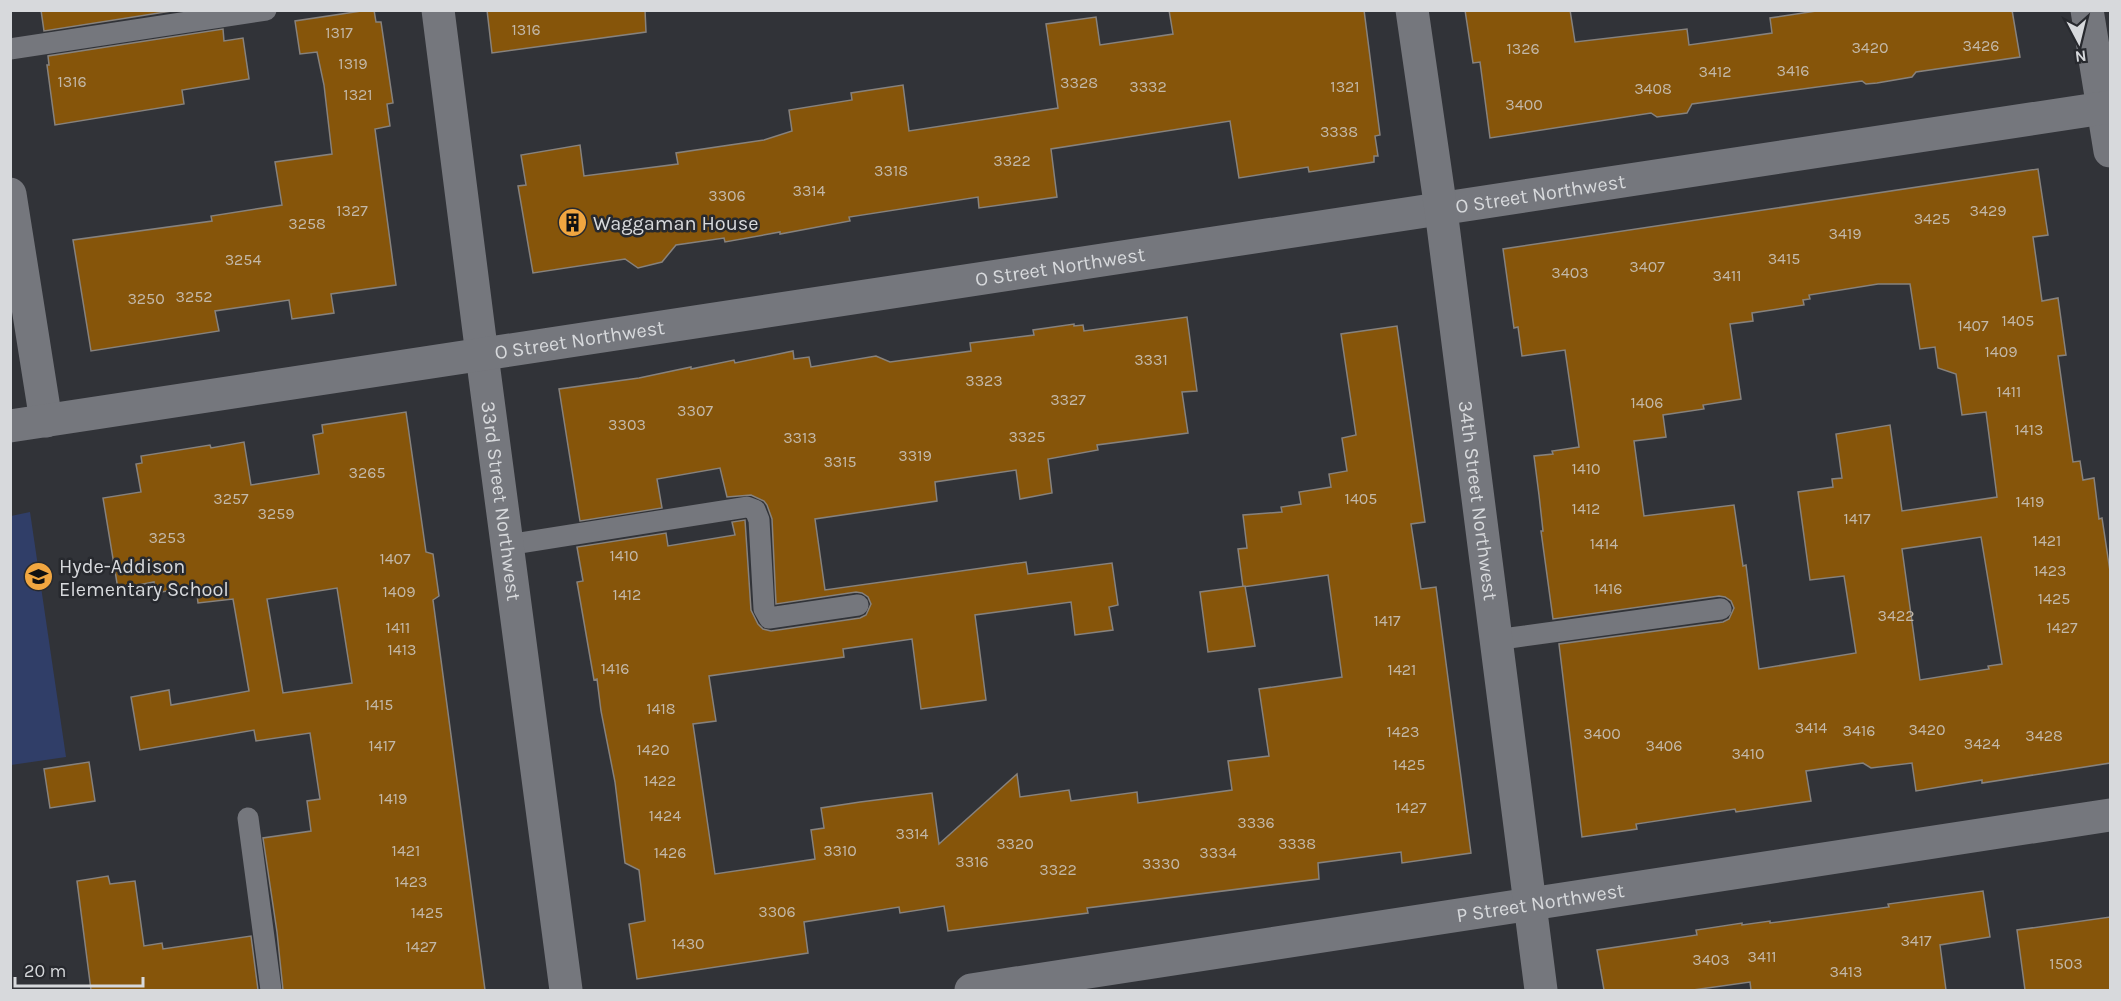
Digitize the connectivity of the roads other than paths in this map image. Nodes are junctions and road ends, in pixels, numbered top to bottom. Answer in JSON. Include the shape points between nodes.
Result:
{"nodes":[{"id":1,"x":266,"y":10,"type":"edge"},
{"id":2,"x":438,"y":10,"type":"edge"},
{"id":3,"x":1412,"y":10,"type":"edge"},
{"id":4,"x":2087,"y":10,"type":"edge"},
{"id":5,"x":10,"y":49,"type":"edge"},
{"id":6,"x":2107,"y":108,"type":"edge"},
{"id":7,"x":2110,"y":151,"type":"edge"},
{"id":8,"x":10,"y":194,"type":"edge"},
{"id":9,"x":1440,"y":210,"type":"junction"},
{"id":10,"x":482,"y":355,"type":"junction"},
{"id":11,"x":46,"y":421,"type":"junction"},
{"id":12,"x":10,"y":426,"type":"edge"},
{"id":13,"x":508,"y":545,"type":"junction"},
{"id":14,"x":858,"y":605,"type":"dead end"},
{"id":15,"x":1721,"y":609,"type":"dead end"},
{"id":16,"x":1495,"y":640,"type":"junction"},
{"id":17,"x":2110,"y":815,"type":"edge"},
{"id":18,"x":248,"y":818,"type":"dead end"},
{"id":19,"x":1529,"y":904,"type":"junction"},
{"id":20,"x":271,"y":990,"type":"edge"},
{"id":21,"x":566,"y":990,"type":"edge"},
{"id":22,"x":971,"y":990,"type":"edge"},
{"id":23,"x":1541,"y":990,"type":"edge"}],
"edges":[{"from":1,"to":5,"type":"lane"},
{"from":2,"to":10,"type":"street","name":"33rd Street Northwest"},
{"from":3,"to":9,"type":"street","name":"34th Street Northwest"},
{"from":4,"to":6,"type":"street"},
{"from":6,"to":7,"type":"street"},
{"from":6,"to":9,"type":"street","name":"O Street Northwest"},
{"from":8,"to":11,"type":"street"},
{"from":9,"to":10,"type":"street","name":"O Street Northwest"},
{"from":9,"to":16,"type":"street","name":"34th Street Northwest"},
{"from":10,"to":11,"type":"street","name":"O Street Northwest"},
{"from":10,"to":13,"type":"street","name":"33rd Street Northwest"},
{"from":11,"to":12,"type":"street","name":"O Street Northwest"},
{"from":13,"to":14,"type":"lane","via":[[747,507],[755,510],[759,520],[764,609],[769,618]]},
{"from":13,"to":21,"type":"street","name":"33rd Street Northwest"},
{"from":15,"to":16,"type":"lane"},
{"from":16,"to":19,"type":"street","name":"34th Street Northwest"},
{"from":17,"to":19,"type":"street","name":"P Street Northwest"},
{"from":18,"to":20,"type":"lane"},
{"from":19,"to":22,"type":"street","name":"P Street Northwest"},
{"from":19,"to":23,"type":"street","name":"34th Street Northwest"}]}
